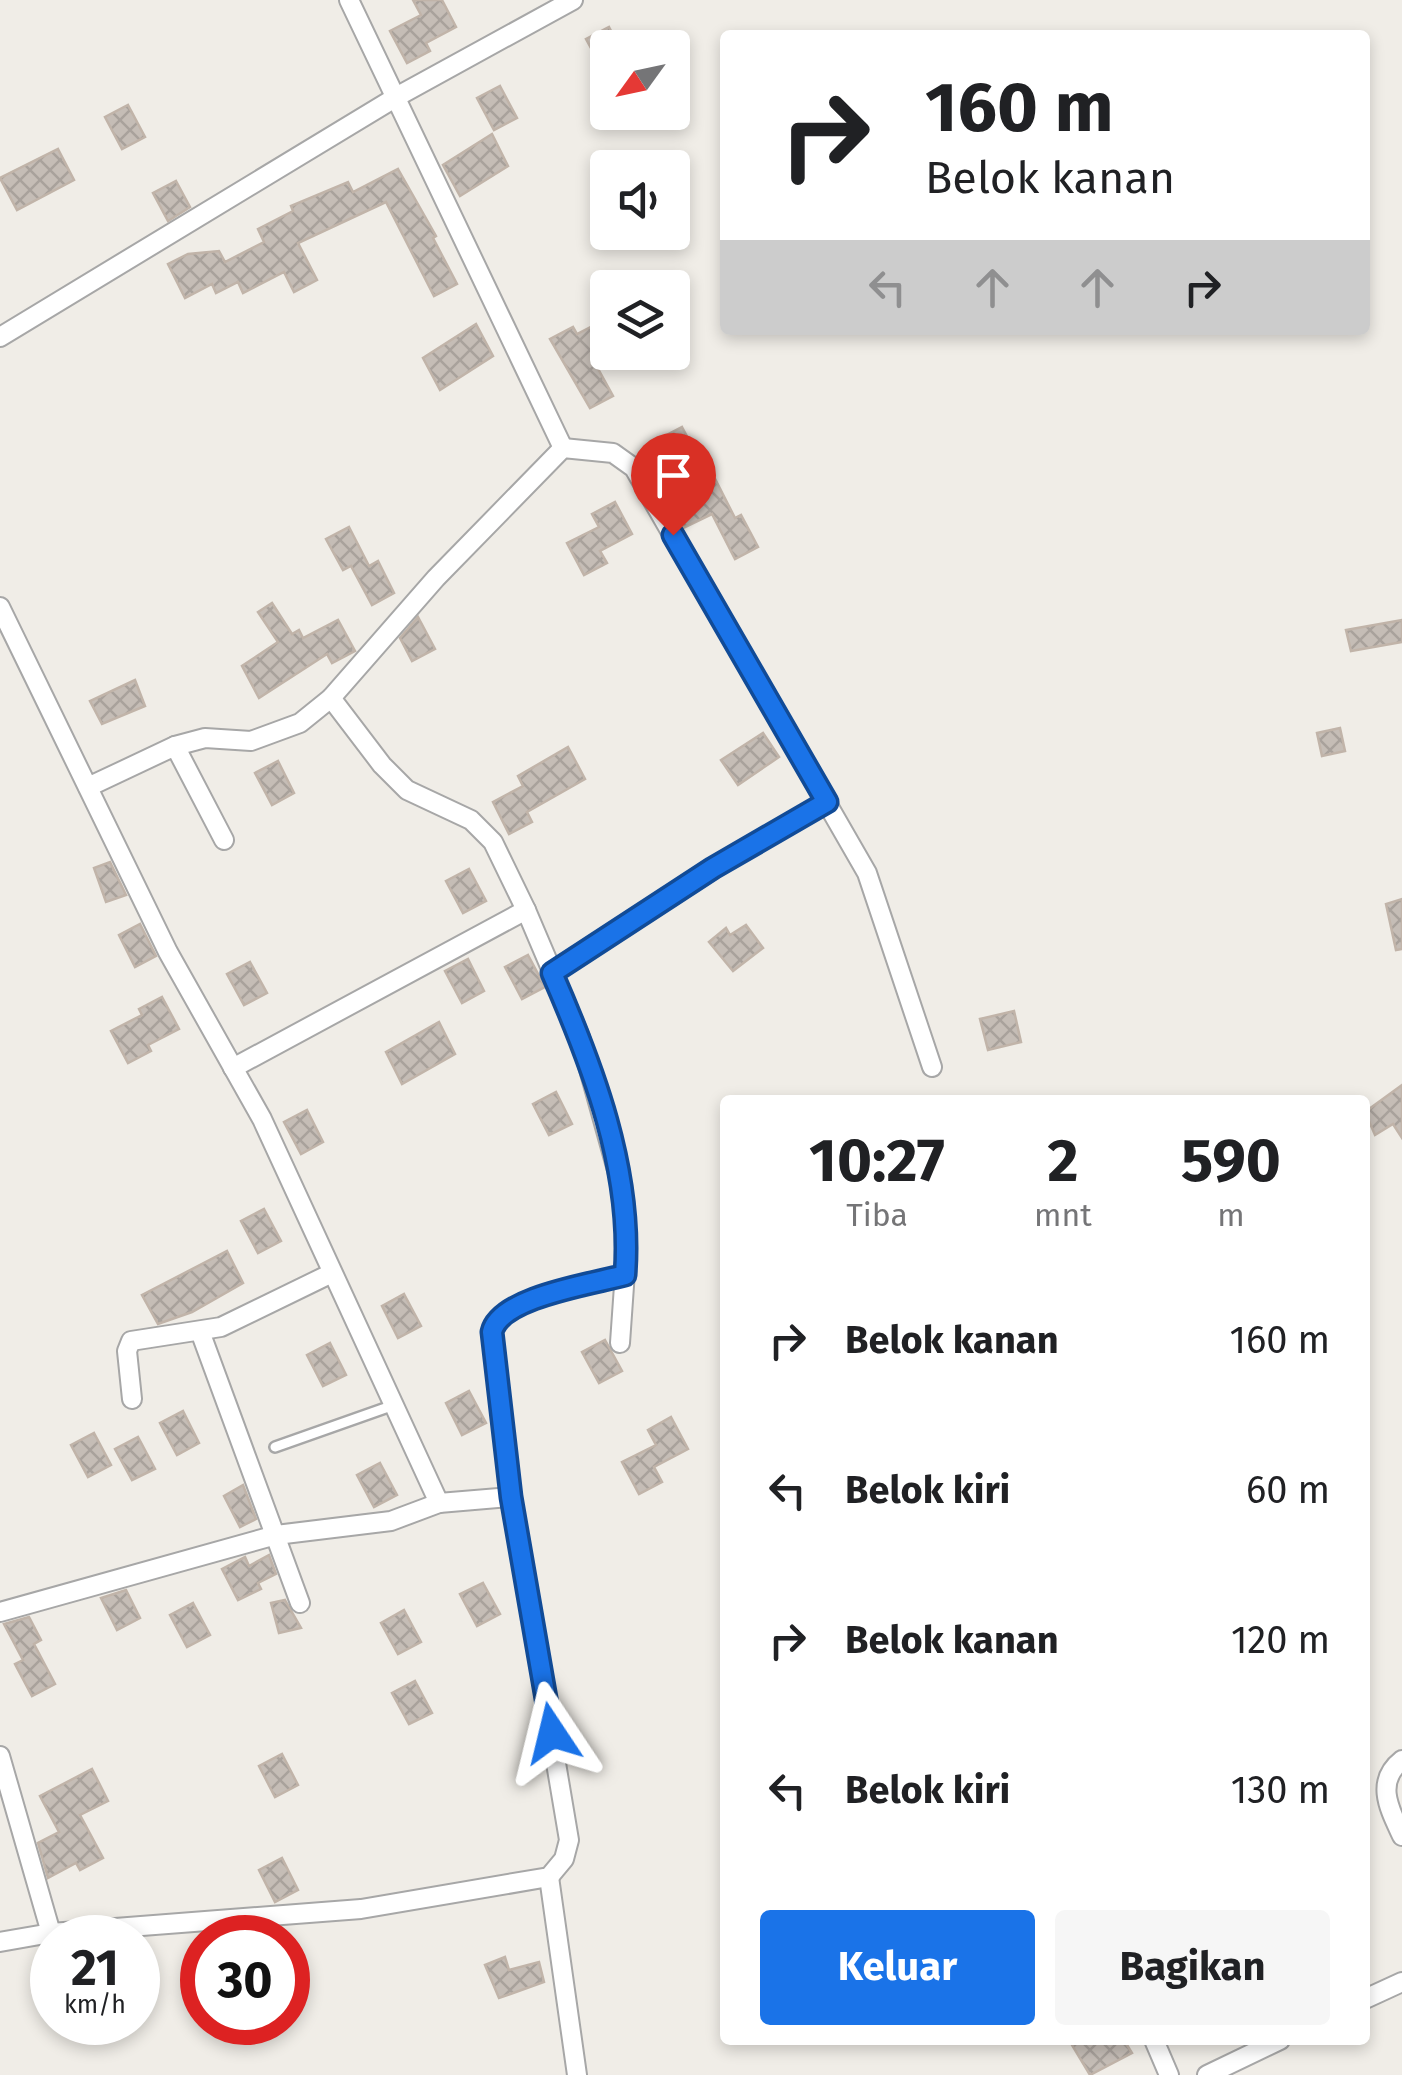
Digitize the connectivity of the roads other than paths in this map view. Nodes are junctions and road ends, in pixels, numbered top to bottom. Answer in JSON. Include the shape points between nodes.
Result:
{"nodes":[{"id":1,"x":349,"y":0,"type":"edge"},
{"id":2,"x":573,"y":0,"type":"edge"},
{"id":3,"x":398,"y":96,"type":"junction"},
{"id":4,"x":0,"y":337,"type":"edge"},
{"id":5,"x":564,"y":448,"type":"junction"},
{"id":6,"x":0,"y":607,"type":"edge"},
{"id":7,"x":332,"y":698,"type":"junction"},
{"id":8,"x":175,"y":746,"type":"junction"},
{"id":9,"x":88,"y":787,"type":"junction"},
{"id":10,"x":827,"y":802,"type":"junction"},
{"id":11,"x":224,"y":840,"type":"dead end"},
{"id":12,"x":526,"y":910,"type":"junction"},
{"id":13,"x":552,"y":973,"type":"junction"},
{"id":14,"x":932,"y":1067,"type":"dead end"},
{"id":15,"x":233,"y":1068,"type":"junction"},
{"id":16,"x":330,"y":1274,"type":"junction"},
{"id":17,"x":625,"y":1275,"type":"junction"},
{"id":18,"x":201,"y":1334,"type":"junction"},
{"id":19,"x":620,"y":1343,"type":"dead end"},
{"id":20,"x":132,"y":1399,"type":"dead end"},
{"id":21,"x":394,"y":1404,"type":"junction"},
{"id":22,"x":275,"y":1446,"type":"dead end"},
{"id":23,"x":511,"y":1497,"type":"junction"},
{"id":24,"x":439,"y":1503,"type":"junction"},
{"id":25,"x":276,"y":1535,"type":"junction"},
{"id":26,"x":300,"y":1603,"type":"dead end"},
{"id":27,"x":0,"y":1612,"type":"edge"},
{"id":28,"x":0,"y":1756,"type":"edge"},
{"id":29,"x":1402,"y":1760,"type":"edge"},
{"id":30,"x":1402,"y":1836,"type":"edge"},
{"id":31,"x":549,"y":1877,"type":"junction"},
{"id":32,"x":46,"y":1915,"type":"edge"},
{"id":33,"x":160,"y":1925,"type":"edge"},
{"id":34,"x":30,"y":1935,"type":"edge"},
{"id":35,"x":1,"y":1937,"type":"edge"},
{"id":36,"x":1402,"y":1982,"type":"edge"},
{"id":37,"x":1370,"y":1998,"type":"edge"},
{"id":38,"x":1156,"y":2045,"type":"edge"},
{"id":39,"x":1270,"y":2045,"type":"edge"},
{"id":40,"x":576,"y":2075,"type":"edge"},
{"id":41,"x":1169,"y":2075,"type":"edge"},
{"id":42,"x":1207,"y":2075,"type":"edge"}],
"edges":[{"from":1,"to":3,"type":"street"},
{"from":2,"to":3,"type":"street"},
{"from":3,"to":4,"type":"street"},
{"from":3,"to":5,"type":"street"},
{"from":5,"to":7,"type":"street","via":[[436,578]]},
{"from":5,"to":10,"type":"street","via":[[612,453],[634,468]]},
{"from":6,"to":9,"type":"street"},
{"from":7,"to":8,"type":"street","via":[[266,738],[205,738]]},
{"from":7,"to":12,"type":"street","via":[[407,790],[471,820],[493,842]]},
{"from":8,"to":9,"type":"street"},
{"from":8,"to":11,"type":"street"},
{"from":9,"to":15,"type":"street"},
{"from":10,"to":13,"type":"street"},
{"from":10,"to":14,"type":"street","via":[[867,874]]},
{"from":12,"to":13,"type":"street"},
{"from":12,"to":15,"type":"street"},
{"from":13,"to":17,"type":"street","via":[[606,1121],[622,1188]]},
{"from":15,"to":16,"type":"street"},
{"from":16,"to":18,"type":"street"},
{"from":16,"to":21,"type":"street"},
{"from":17,"to":19,"type":"street"},
{"from":17,"to":23,"type":"street","via":[[509,1308],[494,1322]]},
{"from":18,"to":20,"type":"street","via":[[131,1341]]},
{"from":18,"to":25,"type":"street"},
{"from":21,"to":22,"type":"lane"},
{"from":21,"to":24,"type":"street"},
{"from":23,"to":24,"type":"street"},
{"from":23,"to":31,"type":"street","via":[[569,1840]]},
{"from":24,"to":25,"type":"street","via":[[391,1520]]},
{"from":25,"to":26,"type":"street"},
{"from":25,"to":27,"type":"street"},
{"from":28,"to":32,"type":"street"},
{"from":29,"to":30,"type":"street","via":[[1388,1774],[1385,1790]]},
{"from":31,"to":33,"type":"street","via":[[361,1909]]},
{"from":31,"to":40,"type":"street"},
{"from":34,"to":35,"type":"street"},
{"from":36,"to":37,"type":"street"},
{"from":38,"to":41,"type":"street"},
{"from":39,"to":42,"type":"street"}]}
